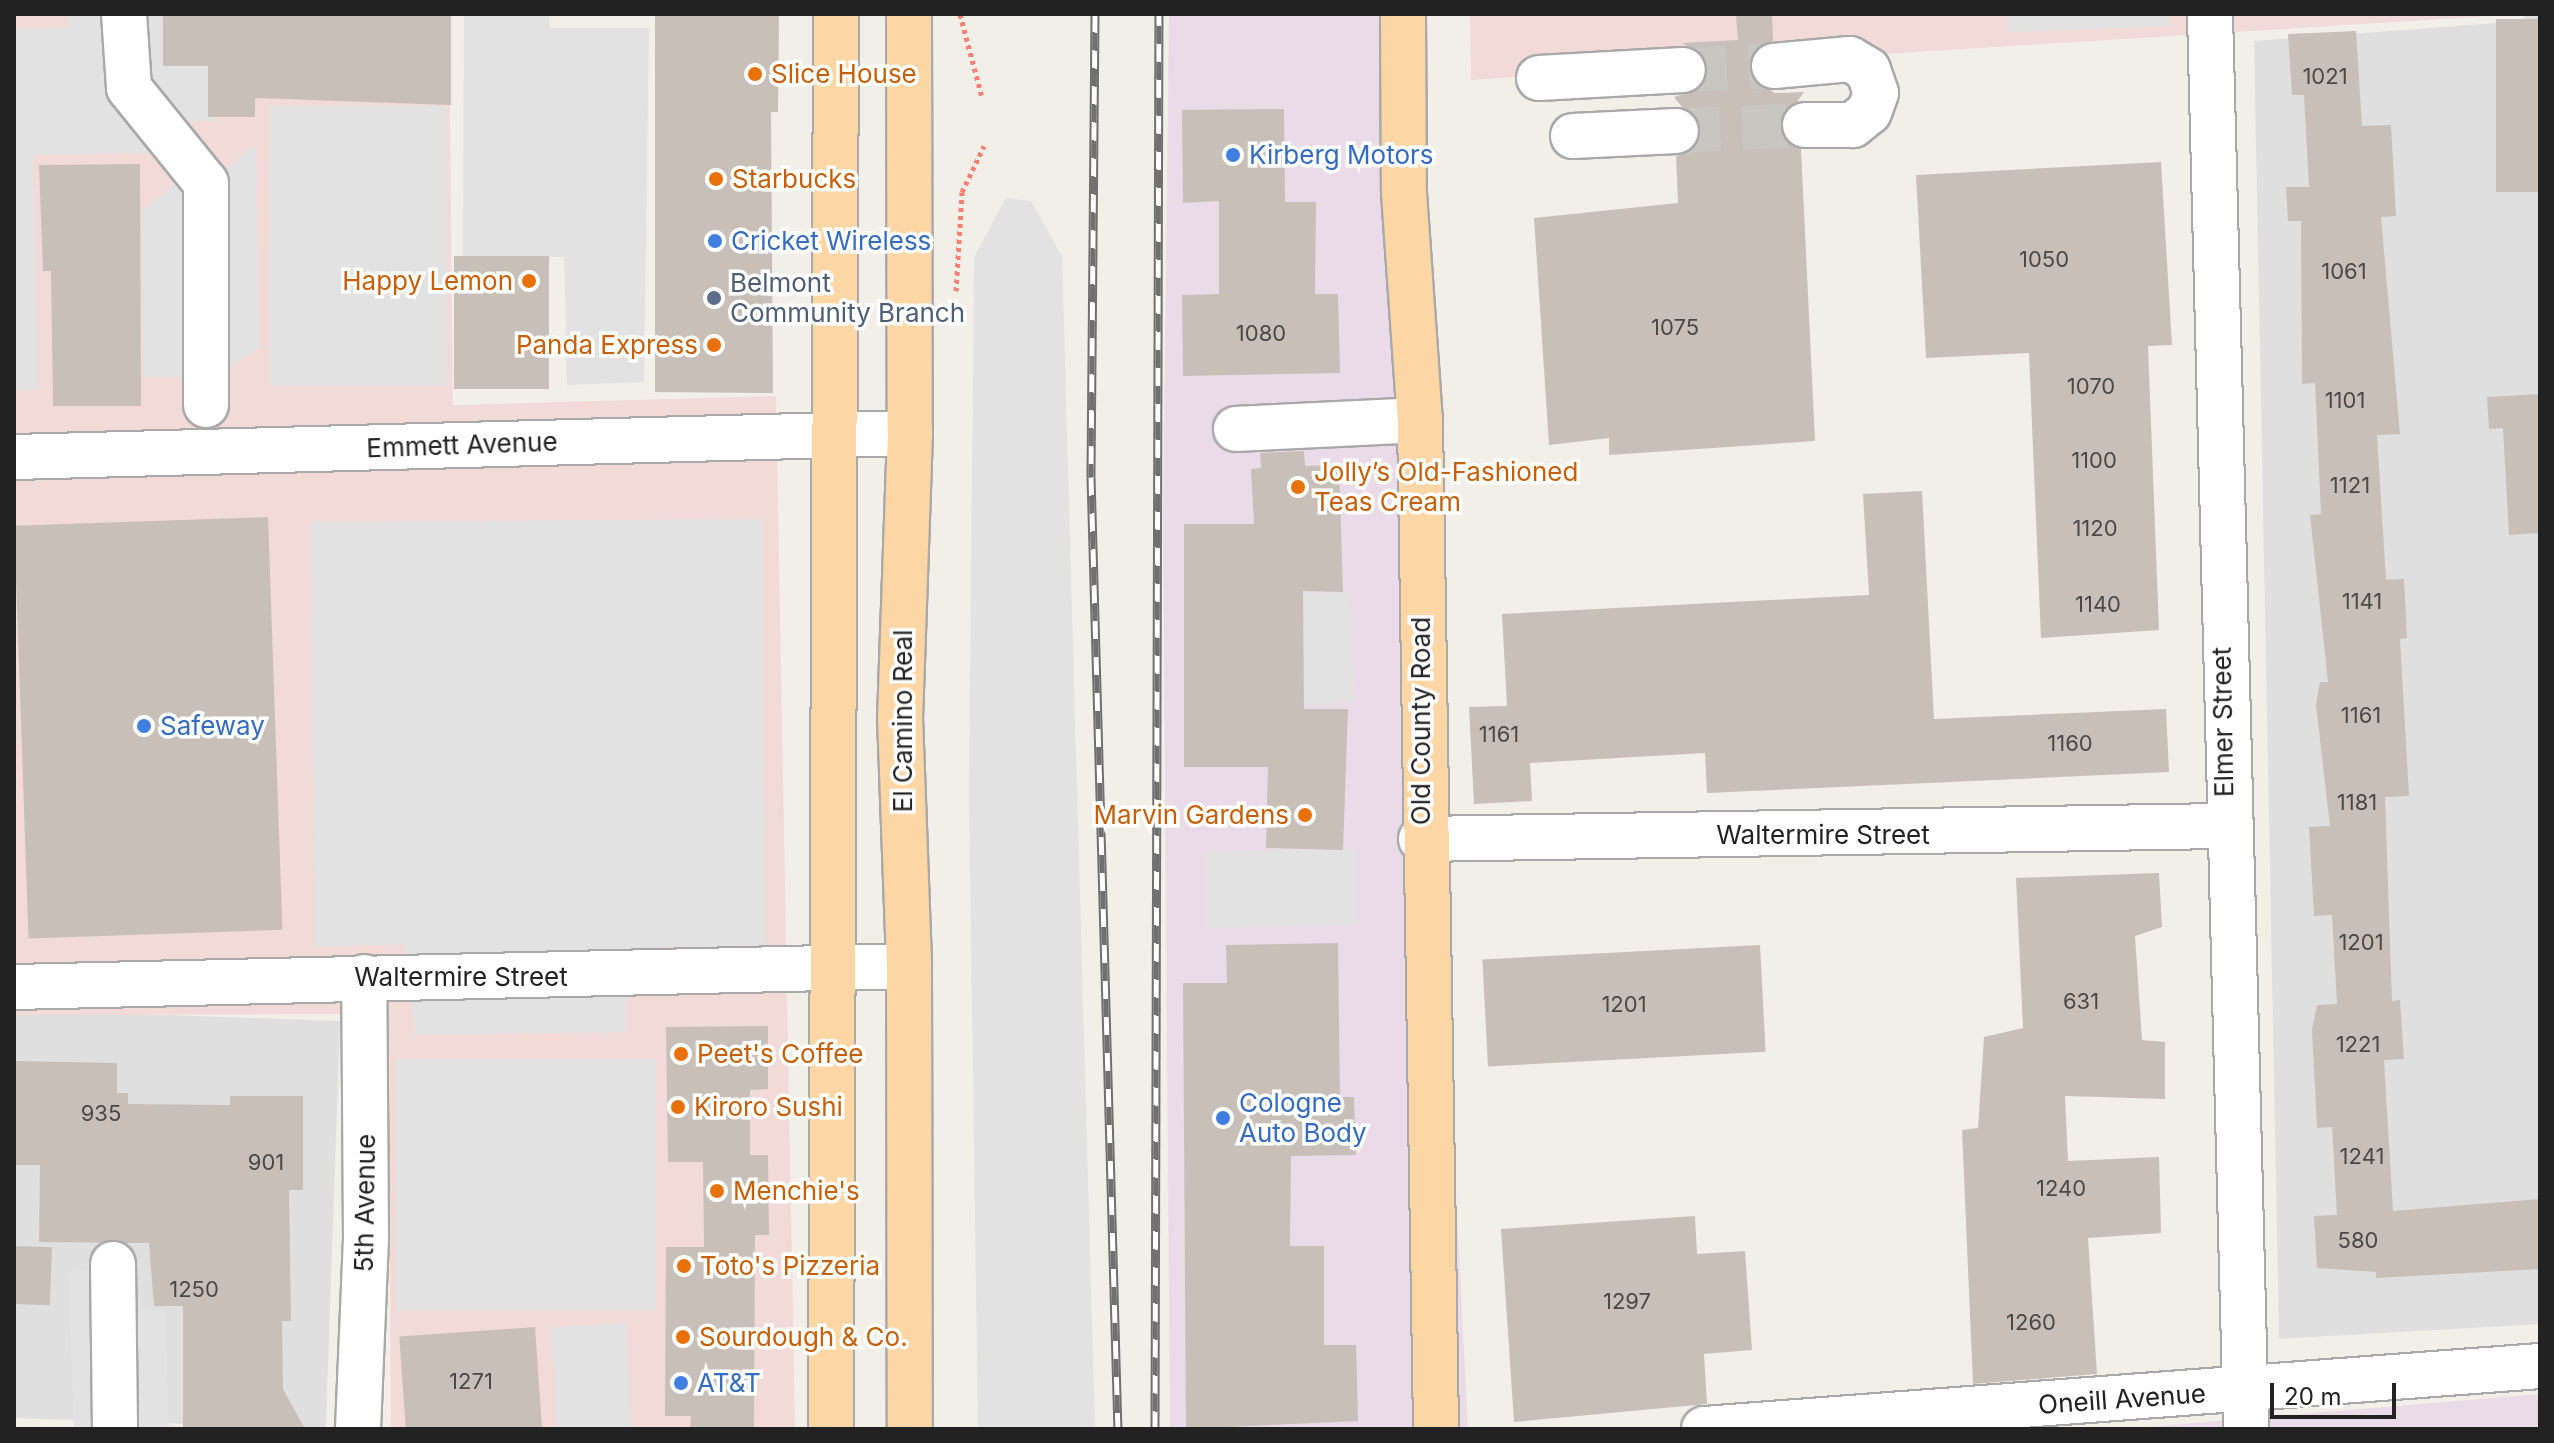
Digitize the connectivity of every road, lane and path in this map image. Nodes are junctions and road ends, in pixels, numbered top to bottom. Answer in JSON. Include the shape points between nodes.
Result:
{"nodes":[{"id":1,"x":124,"y":14,"type":"edge"},
{"id":2,"x":836,"y":14,"type":"edge"},
{"id":3,"x":909,"y":14,"type":"edge"},
{"id":4,"x":960,"y":14,"type":"edge"},
{"id":5,"x":1403,"y":14,"type":"edge"},
{"id":6,"x":2210,"y":14,"type":"edge"},
{"id":7,"x":1774,"y":66,"type":"tunnel mouth"},
{"id":8,"x":1683,"y":70,"type":"tunnel mouth"},
{"id":9,"x":1539,"y":78,"type":"dead end"},
{"id":10,"x":982,"y":97,"type":"dead end"},
{"id":11,"x":1805,"y":125,"type":"tunnel mouth"},
{"id":12,"x":1676,"y":131,"type":"tunnel mouth"},
{"id":13,"x":1573,"y":136,"type":"dead end"},
{"id":14,"x":984,"y":146,"type":"dead end"},
{"id":15,"x":953,"y":302,"type":"dead end"},
{"id":16,"x":206,"y":405,"type":"dead end"},
{"id":17,"x":1420,"y":420,"type":"junction"},
{"id":18,"x":1236,"y":429,"type":"dead end"},
{"id":19,"x":910,"y":433,"type":"junction"},
{"id":20,"x":837,"y":434,"type":"junction"},
{"id":21,"x":14,"y":457,"type":"edge"},
{"id":22,"x":2225,"y":826,"type":"junction"},
{"id":23,"x":1421,"y":839,"type":"junction"},
{"id":24,"x":909,"y":966,"type":"junction"},
{"id":25,"x":835,"y":968,"type":"junction"},
{"id":26,"x":364,"y":977,"type":"junction"},
{"id":27,"x":14,"y":987,"type":"edge"},
{"id":28,"x":113,"y":1264,"type":"dead end"},
{"id":29,"x":2540,"y":1366,"type":"edge"},
{"id":30,"x":2245,"y":1410,"type":"edge"},
{"id":31,"x":115,"y":1429,"type":"edge"},
{"id":32,"x":358,"y":1429,"type":"edge"},
{"id":33,"x":831,"y":1429,"type":"edge"},
{"id":34,"x":910,"y":1429,"type":"edge"},
{"id":35,"x":1436,"y":1429,"type":"edge"},
{"id":36,"x":1704,"y":1429,"type":"edge"}],
"edges":[{"from":1,"to":16,"type":"street","via":[[129,88],[206,183]]},
{"from":2,"to":20,"type":"main road"},
{"from":3,"to":19,"type":"main road","name":"El Camino Real"},
{"from":4,"to":10,"type":"path"},
{"from":5,"to":17,"type":"main road","name":"Old County Road","via":[[1404,193]]},
{"from":6,"to":22,"type":"street","name":"Elmer Street"},
{"from":7,"to":11,"type":"street","via":[[1850,59],[1868,70],[1876,93],[1869,112],[1853,125]]},
{"from":8,"to":9,"type":"street"},
{"from":12,"to":13,"type":"street"},
{"from":14,"to":15,"type":"path","via":[[962,192]]},
{"from":17,"to":18,"type":"street"},
{"from":17,"to":23,"type":"main road","name":"Old County Road"},
{"from":19,"to":20,"type":"street","name":"Emmett Avenue"},
{"from":19,"to":24,"type":"main road","name":"El Camino Real","via":[[900,717]]},
{"from":20,"to":21,"type":"street","name":"Emmett Avenue"},
{"from":20,"to":25,"type":"main road"},
{"from":22,"to":23,"type":"street","name":"Waltermire Street"},
{"from":22,"to":30,"type":"street","name":"Elmer Street"},
{"from":23,"to":35,"type":"main road","name":"Old County Road"},
{"from":24,"to":25,"type":"street","name":"Waltermire Street"},
{"from":24,"to":34,"type":"main road","name":"El Camino Real"},
{"from":25,"to":26,"type":"street","name":"Waltermire Street"},
{"from":25,"to":33,"type":"main road"},
{"from":26,"to":27,"type":"street","name":"Waltermire Street"},
{"from":26,"to":32,"type":"street","name":"5th Avenue","via":[[366,1236]]},
{"from":28,"to":31,"type":"street"},
{"from":29,"to":30,"type":"street","name":"Oneill Avenue"},
{"from":30,"to":36,"type":"street","name":"Oneill Avenue"}]}
